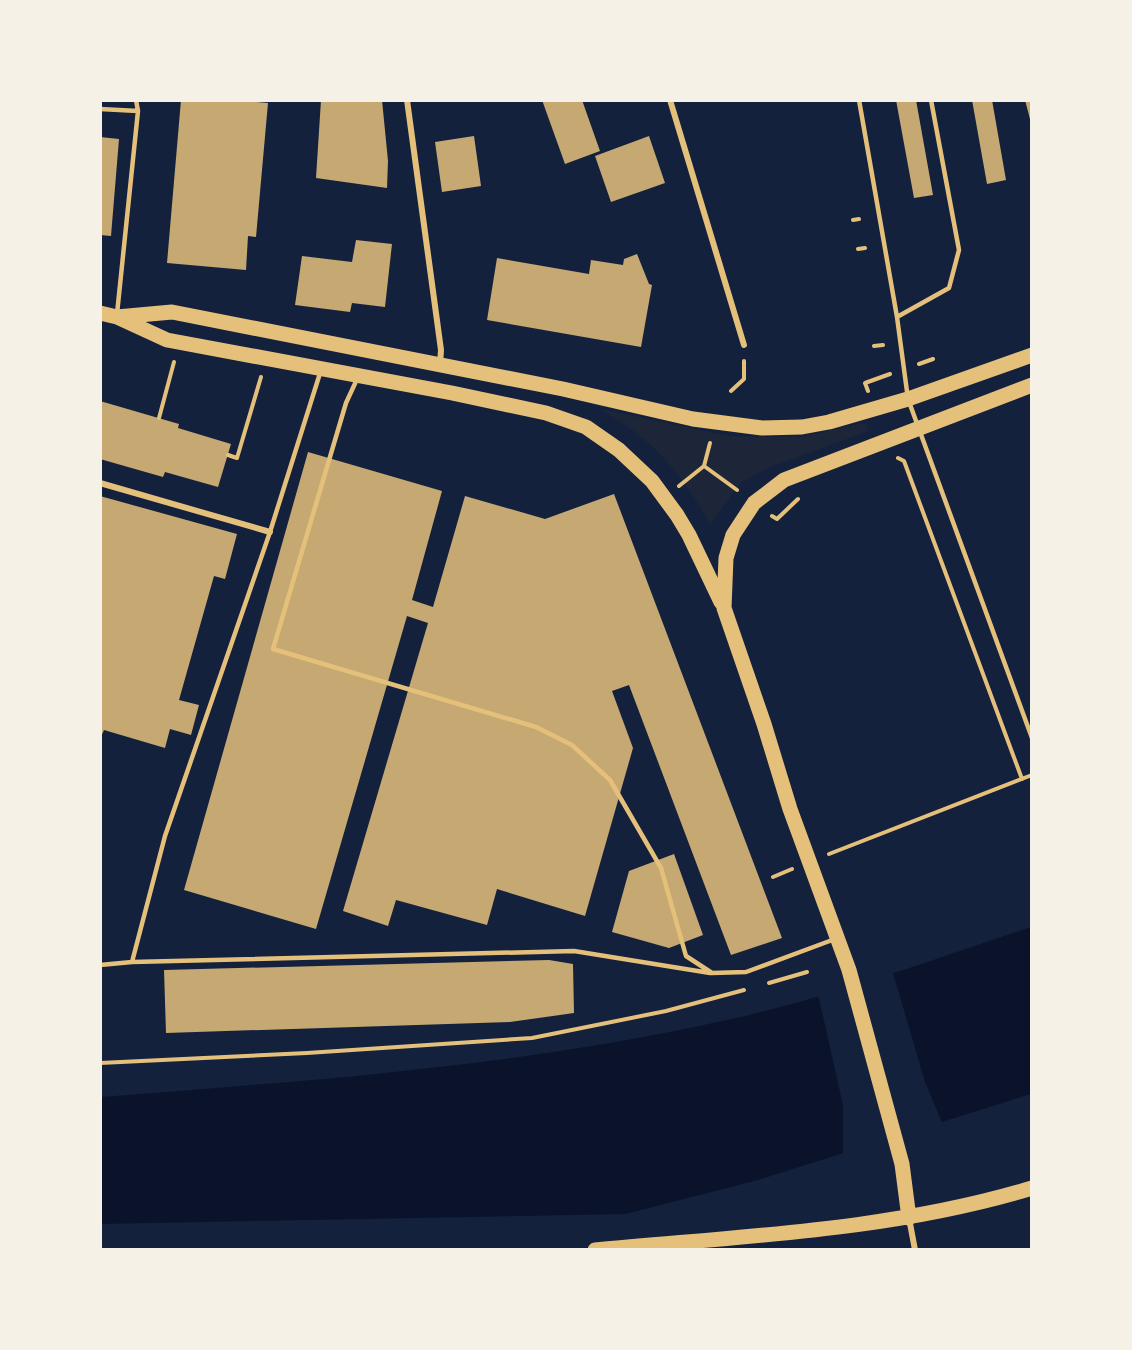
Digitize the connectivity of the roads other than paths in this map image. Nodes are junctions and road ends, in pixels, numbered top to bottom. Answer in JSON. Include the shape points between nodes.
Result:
{"nodes":[{"id":1,"x":136,"y":100,"type":"edge"},
{"id":2,"x":407,"y":100,"type":"edge"},
{"id":3,"x":670,"y":100,"type":"edge"},
{"id":4,"x":859,"y":100,"type":"edge"},
{"id":5,"x":931,"y":100,"type":"edge"},
{"id":6,"x":100,"y":109,"type":"edge"},
{"id":7,"x":138,"y":111,"type":"junction"},
{"id":8,"x":100,"y":314,"type":"edge"},
{"id":9,"x":117,"y":317,"type":"junction"},
{"id":10,"x":897,"y":317,"type":"junction"},
{"id":11,"x":744,"y":345,"type":"dead end"},
{"id":12,"x":1032,"y":355,"type":"edge"},
{"id":13,"x":440,"y":364,"type":"junction"},
{"id":14,"x":322,"y":368,"type":"junction"},
{"id":15,"x":359,"y":375,"type":"junction"},
{"id":16,"x":1032,"y":385,"type":"edge"},
{"id":17,"x":908,"y":399,"type":"junction"},
{"id":18,"x":918,"y":429,"type":"junction"},
{"id":19,"x":100,"y":483,"type":"edge"},
{"id":20,"x":270,"y":532,"type":"junction"},
{"id":21,"x":724,"y":608,"type":"junction"},
{"id":22,"x":1032,"y":738,"type":"edge"},
{"id":23,"x":838,"y":938,"type":"junction"},
{"id":24,"x":132,"y":962,"type":"junction"},
{"id":25,"x":100,"y":964,"type":"edge"},
{"id":26,"x":712,"y":973,"type":"junction"},
{"id":27,"x":1032,"y":1188,"type":"edge"},
{"id":28,"x":909,"y":1218,"type":"junction"},
{"id":29,"x":595,"y":1250,"type":"edge"},
{"id":30,"x":915,"y":1250,"type":"edge"}],
"edges":[{"from":1,"to":7,"type":"lane"},
{"from":2,"to":13,"type":"street"},
{"from":3,"to":11,"type":"street"},
{"from":4,"to":10,"type":"lane"},
{"from":5,"to":10,"type":"lane","via":[[959,250],[950,288]]},
{"from":6,"to":7,"type":"lane"},
{"from":7,"to":9,"type":"lane"},
{"from":8,"to":9,"type":"main road"},
{"from":9,"to":13,"type":"main road","via":[[172,312]]},
{"from":9,"to":14,"type":"main road","via":[[167,340]]},
{"from":10,"to":17,"type":"lane"},
{"from":12,"to":17,"type":"main road"},
{"from":13,"to":17,"type":"main road","via":[[693,419],[762,428],[829,423]]},
{"from":14,"to":15,"type":"main road"},
{"from":14,"to":20,"type":"lane"},
{"from":15,"to":21,"type":"main road","via":[[546,413],[602,437],[636,465],[664,497],[688,535]]},
{"from":15,"to":26,"type":"lane","via":[[346,403],[273,649],[536,727],[572,745],[610,780],[661,868],[686,956]]},
{"from":16,"to":18,"type":"main road"},
{"from":17,"to":18,"type":"lane"},
{"from":18,"to":21,"type":"main road","via":[[808,469],[761,495],[746,512],[729,546]]},
{"from":18,"to":22,"type":"lane"},
{"from":19,"to":20,"type":"street"},
{"from":20,"to":24,"type":"lane","via":[[165,836]]},
{"from":21,"to":23,"type":"main road","via":[[790,809]]},
{"from":23,"to":26,"type":"lane","via":[[746,972]]},
{"from":23,"to":28,"type":"main road","via":[[902,1164]]},
{"from":24,"to":25,"type":"lane"},
{"from":24,"to":26,"type":"lane","via":[[574,951]]},
{"from":27,"to":28,"type":"main road"},
{"from":28,"to":29,"type":"main road"},
{"from":28,"to":30,"type":"street"}]}
